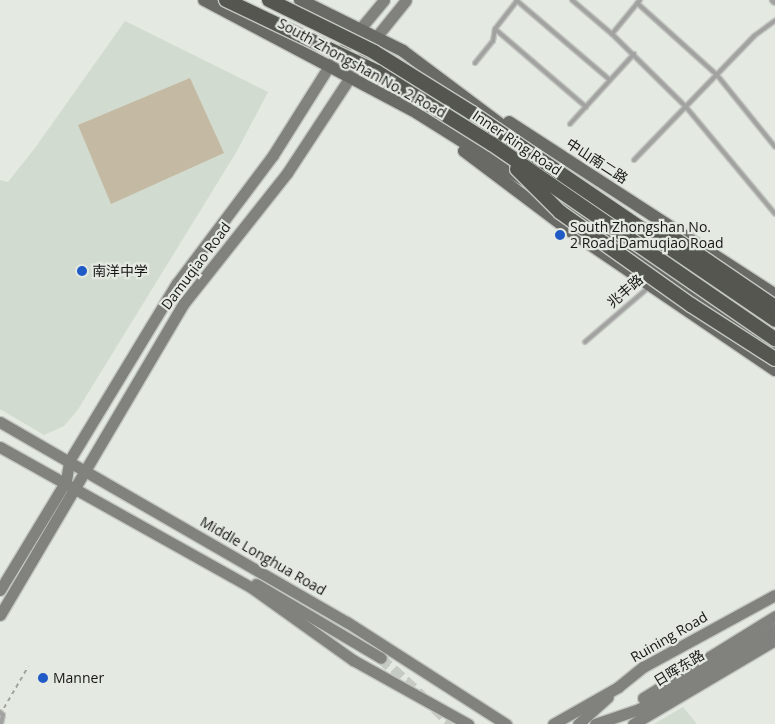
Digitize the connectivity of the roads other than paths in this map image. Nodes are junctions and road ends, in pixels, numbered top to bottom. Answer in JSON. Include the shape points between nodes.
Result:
{"nodes":[{"id":1,"x":204,"y":0,"type":"edge"},
{"id":2,"x":226,"y":0,"type":"edge"},
{"id":3,"x":270,"y":0,"type":"edge"},
{"id":4,"x":300,"y":0,"type":"edge"},
{"id":5,"x":384,"y":0,"type":"edge"},
{"id":6,"x":406,"y":0,"type":"edge"},
{"id":7,"x":517,"y":0,"type":"edge"},
{"id":8,"x":572,"y":0,"type":"edge"},
{"id":9,"x":638,"y":2,"type":"edge"},
{"id":10,"x":775,"y":21,"type":"edge"},
{"id":11,"x":362,"y":28,"type":"junction"},
{"id":12,"x":495,"y":29,"type":"junction"},
{"id":13,"x":612,"y":34,"type":"junction"},
{"id":14,"x":378,"y":36,"type":"junction"},
{"id":15,"x":402,"y":50,"type":"junction"},
{"id":16,"x":634,"y":54,"type":"junction"},
{"id":17,"x":475,"y":62,"type":"dead end"},
{"id":18,"x":329,"y":66,"type":"junction"},
{"id":19,"x":718,"y":75,"type":"junction"},
{"id":20,"x":350,"y":78,"type":"junction"},
{"id":21,"x":610,"y":80,"type":"junction"},
{"id":22,"x":686,"y":106,"type":"junction"},
{"id":23,"x":586,"y":107,"type":"junction"},
{"id":24,"x":418,"y":113,"type":"junction"},
{"id":25,"x":570,"y":124,"type":"dead end"},
{"id":26,"x":496,"y":129,"type":"junction"},
{"id":27,"x":492,"y":144,"type":"junction"},
{"id":28,"x":775,"y":148,"type":"edge"},
{"id":29,"x":634,"y":160,"type":"dead end"},
{"id":30,"x":775,"y":214,"type":"edge"},
{"id":31,"x":678,"y":256,"type":"junction"},
{"id":32,"x":662,"y":272,"type":"junction"},
{"id":33,"x":650,"y":286,"type":"junction"},
{"id":34,"x":775,"y":295,"type":"edge"},
{"id":35,"x":775,"y":307,"type":"edge"},
{"id":36,"x":775,"y":319,"type":"edge"},
{"id":37,"x":775,"y":340,"type":"edge"},
{"id":38,"x":585,"y":342,"type":"dead end"},
{"id":39,"x":775,"y":352,"type":"edge"},
{"id":40,"x":775,"y":359,"type":"edge"},
{"id":41,"x":775,"y":370,"type":"edge"},
{"id":42,"x":0,"y":422,"type":"edge"},
{"id":43,"x":0,"y":447,"type":"edge"},
{"id":44,"x":69,"y":461,"type":"junction"},
{"id":45,"x":87,"y":472,"type":"junction"},
{"id":46,"x":66,"y":481,"type":"junction"},
{"id":47,"x":78,"y":488,"type":"junction"},
{"id":48,"x":201,"y":561,"type":"junction"},
{"id":49,"x":0,"y":590,"type":"edge"},
{"id":50,"x":775,"y":595,"type":"edge"},
{"id":51,"x":0,"y":615,"type":"edge"},
{"id":52,"x":775,"y":616,"type":"edge"},
{"id":53,"x":775,"y":629,"type":"edge"},
{"id":54,"x":775,"y":640,"type":"edge"},
{"id":55,"x":381,"y":658,"type":"tunnel mouth"},
{"id":56,"x":618,"y":687,"type":"junction"},
{"id":57,"x":631,"y":706,"type":"dead end"},
{"id":58,"x":2,"y":711,"type":"edge"},
{"id":59,"x":1,"y":724,"type":"edge"},
{"id":60,"x":468,"y":724,"type":"edge"},
{"id":61,"x":506,"y":724,"type":"edge"},
{"id":62,"x":553,"y":724,"type":"edge"},
{"id":63,"x":578,"y":724,"type":"edge"},
{"id":64,"x":595,"y":724,"type":"edge"},
{"id":65,"x":633,"y":724,"type":"edge"}],
"edges":[{"from":1,"to":18,"type":"main road","name":"South Zhongshan No. 2 Road"},
{"from":2,"to":27,"type":"highway","name":"Inner Ring Road","bridge":true,"via":[[377,72]]},
{"from":3,"to":26,"type":"highway","name":"Inner Ring Road","bridge":true,"via":[[374,52]]},
{"from":4,"to":11,"type":"main road","name":"South Zhongshan No. 2 Road"},
{"from":5,"to":11,"type":"main road","name":"Damuqiao Road"},
{"from":6,"to":14,"type":"main road","name":"Damuqiao Road"},
{"from":7,"to":12,"type":"lane"},
{"from":7,"to":21,"type":"lane"},
{"from":8,"to":13,"type":"lane"},
{"from":9,"to":13,"type":"lane"},
{"from":9,"to":19,"type":"lane"},
{"from":10,"to":19,"type":"lane","via":[[754,36]]},
{"from":11,"to":14,"type":"main road","name":"South Zhongshan No. 2 Road"},
{"from":11,"to":18,"type":"main road","name":"Damuqiao Road"},
{"from":12,"to":17,"type":"lane","via":[[493,41]]},
{"from":12,"to":23,"type":"lane"},
{"from":13,"to":16,"type":"lane"},
{"from":14,"to":15,"type":"main road","name":"South Zhongshan No. 2 Road"},
{"from":14,"to":20,"type":"main road","name":"Damuqiao Road"},
{"from":15,"to":31,"type":"main road","name":"South Zhongshan No. 2 Road","via":[[642,234]]},
{"from":15,"to":34,"type":"main road","name":"中山南二路"},
{"from":16,"to":21,"type":"lane"},
{"from":16,"to":22,"type":"lane"},
{"from":18,"to":20,"type":"main road","name":"South Zhongshan No. 2 Road"},
{"from":18,"to":44,"type":"main road","name":"Damuqiao Road","via":[[273,156],[177,283]]},
{"from":19,"to":22,"type":"lane"},
{"from":19,"to":28,"type":"lane"},
{"from":20,"to":24,"type":"main road","name":"South Zhongshan No. 2 Road"},
{"from":20,"to":45,"type":"main road","name":"Damuqiao Road","via":[[287,173],[184,303]]},
{"from":21,"to":23,"type":"lane"},
{"from":22,"to":29,"type":"lane"},
{"from":22,"to":30,"type":"lane"},
{"from":23,"to":25,"type":"lane"},
{"from":24,"to":32,"type":"main road","name":"South Zhongshan No. 2 Road","via":[[574,211]]},
{"from":24,"to":33,"type":"main road","via":[[566,228]]},
{"from":26,"to":35,"type":"highway","bridge":true,"via":[[610,195]]},
{"from":26,"to":36,"type":"highway","name":"Inner Ring Road","bridge":true},
{"from":27,"to":37,"type":"highway","name":"Inner Ring Road","bridge":true},
{"from":27,"to":40,"type":"highway","bridge":true,"via":[[560,212],[691,305]]},
{"from":31,"to":32,"type":"lane","name":"兆丰路"},
{"from":31,"to":36,"type":"main road","name":"South Zhongshan No. 2 Road"},
{"from":32,"to":33,"type":"lane","name":"兆丰路"},
{"from":32,"to":39,"type":"main road","name":"South Zhongshan No. 2 Road"},
{"from":33,"to":38,"type":"lane","name":"兆丰路"},
{"from":33,"to":41,"type":"main road"},
{"from":42,"to":44,"type":"main road","name":"Middle Longhua Road"},
{"from":43,"to":46,"type":"main road"},
{"from":44,"to":45,"type":"main road","name":"Middle Longhua Road"},
{"from":44,"to":46,"type":"main road","name":"Damuqiao Road"},
{"from":45,"to":47,"type":"main road","name":"Damuqiao Road"},
{"from":45,"to":61,"type":"main road","name":"Middle Longhua Road","via":[[347,622]]},
{"from":46,"to":47,"type":"main road"},
{"from":46,"to":49,"type":"main road","name":"Damuqiao Road"},
{"from":47,"to":48,"type":"main road"},
{"from":47,"to":51,"type":"main road","name":"Damuqiao Road"},
{"from":48,"to":55,"type":"main road","via":[[265,587]]},
{"from":48,"to":60,"type":"main road","via":[[252,588],[353,660]]},
{"from":50,"to":56,"type":"main road","name":"Ruining Road","via":[[643,667]]},
{"from":52,"to":57,"type":"main road"},
{"from":53,"to":64,"type":"main road","name":"日晖东路","via":[[639,709]]},
{"from":54,"to":65,"type":"main road"},
{"from":56,"to":62,"type":"main road","name":"Ruining Road"},
{"from":56,"to":63,"type":"main road"},
{"from":58,"to":59,"type":"lane"}]}
